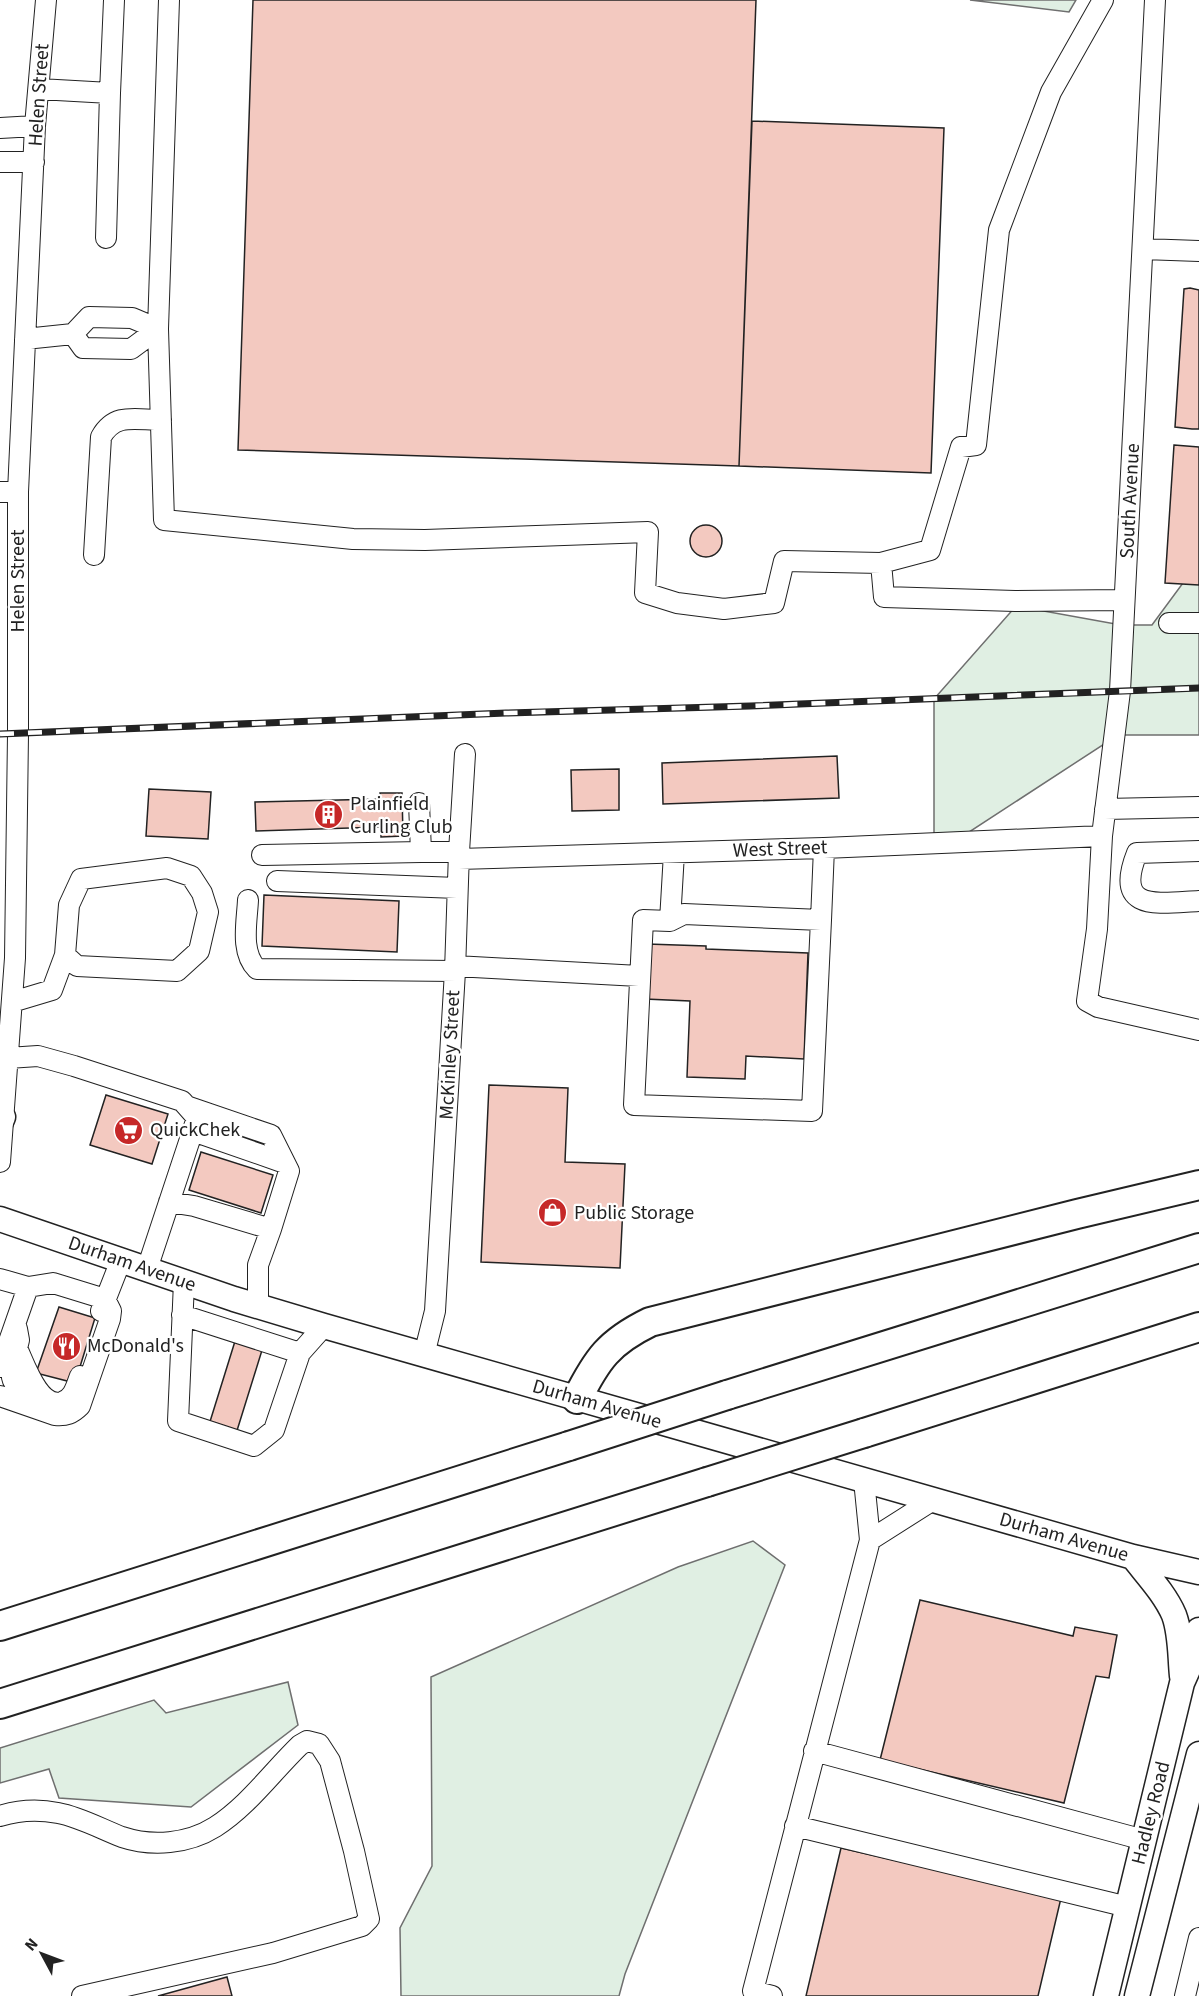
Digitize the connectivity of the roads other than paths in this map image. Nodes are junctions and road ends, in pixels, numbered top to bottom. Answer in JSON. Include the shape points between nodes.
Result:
{"nodes":[{"id":1,"x":46,"y":0,"type":"edge"},
{"id":2,"x":114,"y":0,"type":"edge"},
{"id":3,"x":169,"y":0,"type":"edge"},
{"id":4,"x":1103,"y":0,"type":"edge"},
{"id":5,"x":1155,"y":0,"type":"edge"},
{"id":6,"x":39,"y":88,"type":"junction"},
{"id":7,"x":110,"y":93,"type":"junction"},
{"id":8,"x":35,"y":126,"type":"junction"},
{"id":9,"x":0,"y":128,"type":"edge"},
{"id":10,"x":0,"y":162,"type":"edge"},
{"id":11,"x":34,"y":162,"type":"junction"},
{"id":12,"x":106,"y":238,"type":"dead end"},
{"id":13,"x":1143,"y":249,"type":"junction"},
{"id":14,"x":1199,"y":251,"type":"edge"},
{"id":15,"x":158,"y":329,"type":"junction"},
{"id":16,"x":73,"y":334,"type":"junction"},
{"id":17,"x":25,"y":339,"type":"junction"},
{"id":18,"x":161,"y":420,"type":"junction"},
{"id":19,"x":9,"y":492,"type":"edge"},
{"id":20,"x":94,"y":555,"type":"dead end"},
{"id":21,"x":881,"y":563,"type":"junction"},
{"id":22,"x":1124,"y":600,"type":"junction"},
{"id":23,"x":1169,"y":623,"type":"dead end"},
{"id":24,"x":1199,"y":623,"type":"edge"},
{"id":25,"x":465,"y":754,"type":"dead end"},
{"id":26,"x":419,"y":803,"type":"dead end"},
{"id":27,"x":1199,"y":807,"type":"edge"},
{"id":28,"x":1105,"y":808,"type":"junction"},
{"id":29,"x":1102,"y":836,"type":"junction"},
{"id":30,"x":824,"y":848,"type":"junction"},
{"id":31,"x":1199,"y":851,"type":"edge"},
{"id":32,"x":421,"y":852,"type":"junction"},
{"id":33,"x":674,"y":853,"type":"junction"},
{"id":34,"x":262,"y":855,"type":"dead end"},
{"id":35,"x":459,"y":855,"type":"junction"},
{"id":36,"x":278,"y":881,"type":"dead end"},
{"id":37,"x":457,"y":888,"type":"junction"},
{"id":38,"x":248,"y":900,"type":"dead end"},
{"id":39,"x":1199,"y":901,"type":"edge"},
{"id":40,"x":820,"y":920,"type":"junction"},
{"id":41,"x":670,"y":921,"type":"junction"},
{"id":42,"x":65,"y":955,"type":"junction"},
{"id":43,"x":8,"y":958,"type":"edge"},
{"id":44,"x":455,"y":968,"type":"junction"},
{"id":45,"x":639,"y":976,"type":"junction"},
{"id":46,"x":12,"y":1002,"type":"junction"},
{"id":47,"x":1199,"y":1029,"type":"edge"},
{"id":48,"x":8,"y":1058,"type":"junction"},
{"id":49,"x":189,"y":1107,"type":"junction"},
{"id":50,"x":2,"y":1121,"type":"edge"},
{"id":51,"x":193,"y":1131,"type":"junction"},
{"id":52,"x":0,"y":1162,"type":"edge"},
{"id":53,"x":285,"y":1163,"type":"junction"},
{"id":54,"x":1199,"y":1185,"type":"edge"},
{"id":55,"x":169,"y":1202,"type":"junction"},
{"id":56,"x":0,"y":1219,"type":"edge"},
{"id":57,"x":271,"y":1229,"type":"junction"},
{"id":58,"x":1199,"y":1248,"type":"edge"},
{"id":59,"x":121,"y":1260,"type":"junction"},
{"id":60,"x":147,"y":1269,"type":"junction"},
{"id":61,"x":0,"y":1279,"type":"edge"},
{"id":62,"x":184,"y":1282,"type":"junction"},
{"id":63,"x":28,"y":1287,"type":"junction"},
{"id":64,"x":105,"y":1299,"type":"junction"},
{"id":65,"x":258,"y":1306,"type":"junction"},
{"id":66,"x":182,"y":1315,"type":"junction"},
{"id":67,"x":15,"y":1323,"type":"junction"},
{"id":68,"x":324,"y":1326,"type":"junction"},
{"id":69,"x":1199,"y":1327,"type":"edge"},
{"id":70,"x":300,"y":1353,"type":"junction"},
{"id":71,"x":424,"y":1355,"type":"junction"},
{"id":72,"x":0,"y":1367,"type":"edge"},
{"id":73,"x":0,"y":1396,"type":"edge"},
{"id":74,"x":577,"y":1399,"type":"junction"},
{"id":75,"x":864,"y":1480,"type":"junction"},
{"id":76,"x":933,"y":1500,"type":"junction"},
{"id":77,"x":870,"y":1540,"type":"junction"},
{"id":78,"x":1134,"y":1557,"type":"junction"},
{"id":79,"x":1199,"y":1572,"type":"edge"},
{"id":80,"x":0,"y":1626,"type":"edge"},
{"id":81,"x":1199,"y":1630,"type":"edge"},
{"id":82,"x":1182,"y":1683,"type":"junction"},
{"id":83,"x":0,"y":1704,"type":"edge"},
{"id":84,"x":814,"y":1751,"type":"junction"},
{"id":85,"x":1198,"y":1763,"type":"edge"},
{"id":86,"x":0,"y":1816,"type":"edge"},
{"id":87,"x":795,"y":1826,"type":"junction"},
{"id":88,"x":1144,"y":1840,"type":"junction"},
{"id":89,"x":1128,"y":1907,"type":"junction"},
{"id":90,"x":1199,"y":1938,"type":"edge"},
{"id":91,"x":82,"y":1996,"type":"edge"},
{"id":92,"x":772,"y":1996,"type":"edge"},
{"id":93,"x":1106,"y":1996,"type":"edge"},
{"id":94,"x":1137,"y":1996,"type":"edge"},
{"id":95,"x":1185,"y":1996,"type":"edge"}],
"edges":[{"from":1,"to":6,"type":"street","name":"Helen Street"},
{"from":2,"to":7,"type":"street"},
{"from":3,"to":15,"type":"street"},
{"from":4,"to":21,"type":"street","via":[[1051,92],[999,230],[976,445],[961,447],[930,550]]},
{"from":5,"to":13,"type":"street","name":"South Avenue"},
{"from":6,"to":7,"type":"street"},
{"from":6,"to":8,"type":"street","name":"Helen Street"},
{"from":7,"to":12,"type":"street"},
{"from":8,"to":9,"type":"street"},
{"from":8,"to":11,"type":"street","name":"Helen Street"},
{"from":10,"to":11,"type":"street"},
{"from":11,"to":17,"type":"street","name":"Helen Street"},
{"from":13,"to":14,"type":"street"},
{"from":13,"to":22,"type":"street","name":"South Avenue"},
{"from":15,"to":16,"type":"street","via":[[132,318],[89,317]]},
{"from":15,"to":16,"type":"street","via":[[132,350],[83,348]]},
{"from":15,"to":18,"type":"street"},
{"from":16,"to":17,"type":"street"},
{"from":17,"to":19,"type":"street","name":"Helen Street"},
{"from":18,"to":20,"type":"street","via":[[116,420],[101,437]]},
{"from":18,"to":21,"type":"street","via":[[164,520],[353,539],[648,532],[645,593],[677,603],[724,609],[774,603],[784,561]]},
{"from":19,"to":43,"type":"street","name":"Helen Street","via":[[18,734]]},
{"from":21,"to":22,"type":"street","via":[[884,597]]},
{"from":22,"to":28,"type":"street","name":"South Avenue","via":[[1119,691]]},
{"from":23,"to":24,"type":"street"},
{"from":25,"to":35,"type":"street","name":"McKinley Street"},
{"from":26,"to":32,"type":"street"},
{"from":27,"to":28,"type":"street"},
{"from":28,"to":29,"type":"street","name":"South Avenue"},
{"from":29,"to":30,"type":"street","name":"West Street"},
{"from":29,"to":47,"type":"street","name":"South Avenue","via":[[1097,929],[1087,1001],[1121,1013]]},
{"from":30,"to":33,"type":"street","name":"West Street"},
{"from":30,"to":40,"type":"street"},
{"from":31,"to":39,"type":"street","via":[[1137,853],[1131,880],[1133,892],[1140,900]]},
{"from":32,"to":34,"type":"street","name":"West Street"},
{"from":32,"to":35,"type":"street","name":"West Street"},
{"from":33,"to":35,"type":"street","name":"West Street"},
{"from":33,"to":41,"type":"street"},
{"from":35,"to":37,"type":"street","name":"McKinley Street"},
{"from":36,"to":37,"type":"street"},
{"from":37,"to":44,"type":"street","name":"McKinley Street"},
{"from":38,"to":44,"type":"street","via":[[247,953],[257,969]]},
{"from":40,"to":41,"type":"street","via":[[684,914]]},
{"from":40,"to":45,"type":"street","via":[[812,1112],[634,1104]]},
{"from":41,"to":45,"type":"street","via":[[643,920]]},
{"from":42,"to":42,"type":"street","via":[[69,905],[81,879],[167,868],[191,876],[202,893],[208,912],[199,951],[177,971],[77,966]]},
{"from":42,"to":46,"type":"street","via":[[52,990]]},
{"from":43,"to":46,"type":"street","name":"Helen Street"},
{"from":44,"to":45,"type":"street"},
{"from":44,"to":71,"type":"street","name":"McKinley Street","via":[[435,1311]]},
{"from":46,"to":48,"type":"street","name":"Helen Street"},
{"from":48,"to":49,"type":"street","via":[[38,1056],[182,1101]]},
{"from":48,"to":50,"type":"street","name":"Helen Street"},
{"from":49,"to":51,"type":"street","via":[[197,1118]]},
{"from":49,"to":53,"type":"street","via":[[270,1135]]},
{"from":50,"to":52,"type":"street","name":"Helen Street"},
{"from":51,"to":53,"type":"street"},
{"from":51,"to":55,"type":"street"},
{"from":53,"to":57,"type":"street","via":[[289,1171]]},
{"from":54,"to":74,"type":"highway","via":[[650,1322],[634,1329],[603,1354]]},
{"from":55,"to":57,"type":"street"},
{"from":55,"to":60,"type":"street"},
{"from":56,"to":59,"type":"main road","name":"Durham Avenue"},
{"from":57,"to":65,"type":"street","via":[[258,1265]]},
{"from":58,"to":80,"type":"highway","bridge":true},
{"from":59,"to":60,"type":"main road","name":"Durham Avenue"},
{"from":59,"to":64,"type":"street"},
{"from":60,"to":62,"type":"main road","name":"Durham Avenue"},
{"from":61,"to":63,"type":"street"},
{"from":62,"to":65,"type":"main road","name":"Durham Avenue"},
{"from":62,"to":66,"type":"street"},
{"from":63,"to":64,"type":"street","via":[[53,1282]]},
{"from":63,"to":67,"type":"street"},
{"from":64,"to":67,"type":"street","via":[[74,1393],[59,1403],[50,1402],[39,1392],[17,1348],[20,1340]]},
{"from":64,"to":73,"type":"street","via":[[110,1319],[80,1406],[73,1413],[55,1414]]},
{"from":65,"to":68,"type":"main road","name":"Durham Avenue"},
{"from":66,"to":70,"type":"street"},
{"from":66,"to":70,"type":"street","via":[[178,1421],[254,1446],[274,1430]]},
{"from":67,"to":72,"type":"street"},
{"from":68,"to":70,"type":"street"},
{"from":68,"to":71,"type":"main road","name":"Durham Avenue"},
{"from":69,"to":83,"type":"highway","bridge":true},
{"from":71,"to":74,"type":"main road","name":"Durham Avenue"},
{"from":74,"to":75,"type":"main road","name":"Durham Avenue"},
{"from":75,"to":76,"type":"main road","name":"Durham Avenue"},
{"from":75,"to":77,"type":"street"},
{"from":76,"to":77,"type":"street"},
{"from":76,"to":78,"type":"main road","name":"Durham Avenue"},
{"from":77,"to":84,"type":"street"},
{"from":78,"to":79,"type":"main road","name":"Durham Avenue"},
{"from":78,"to":82,"type":"main road","via":[[1174,1615]]},
{"from":81,"to":82,"type":"main road","name":"Hadley Road","via":[[1194,1656]]},
{"from":82,"to":88,"type":"main road","name":"Hadley Road"},
{"from":84,"to":87,"type":"street"},
{"from":84,"to":88,"type":"street"},
{"from":85,"to":94,"type":"main road","name":"Hadley Road"},
{"from":86,"to":91,"type":"street","via":[[40,1810],[60,1813],[125,1838],[157,1844],[188,1839],[213,1828],[239,1808],[307,1741],[319,1744],[330,1761],[369,1919],[362,1926],[273,1953]]},
{"from":87,"to":89,"type":"street"},
{"from":87,"to":92,"type":"street","via":[[753,1991]]},
{"from":88,"to":89,"type":"main road","name":"Hadley Road"},
{"from":89,"to":93,"type":"main road","name":"Hadley Road"},
{"from":90,"to":95,"type":"street"}]}
